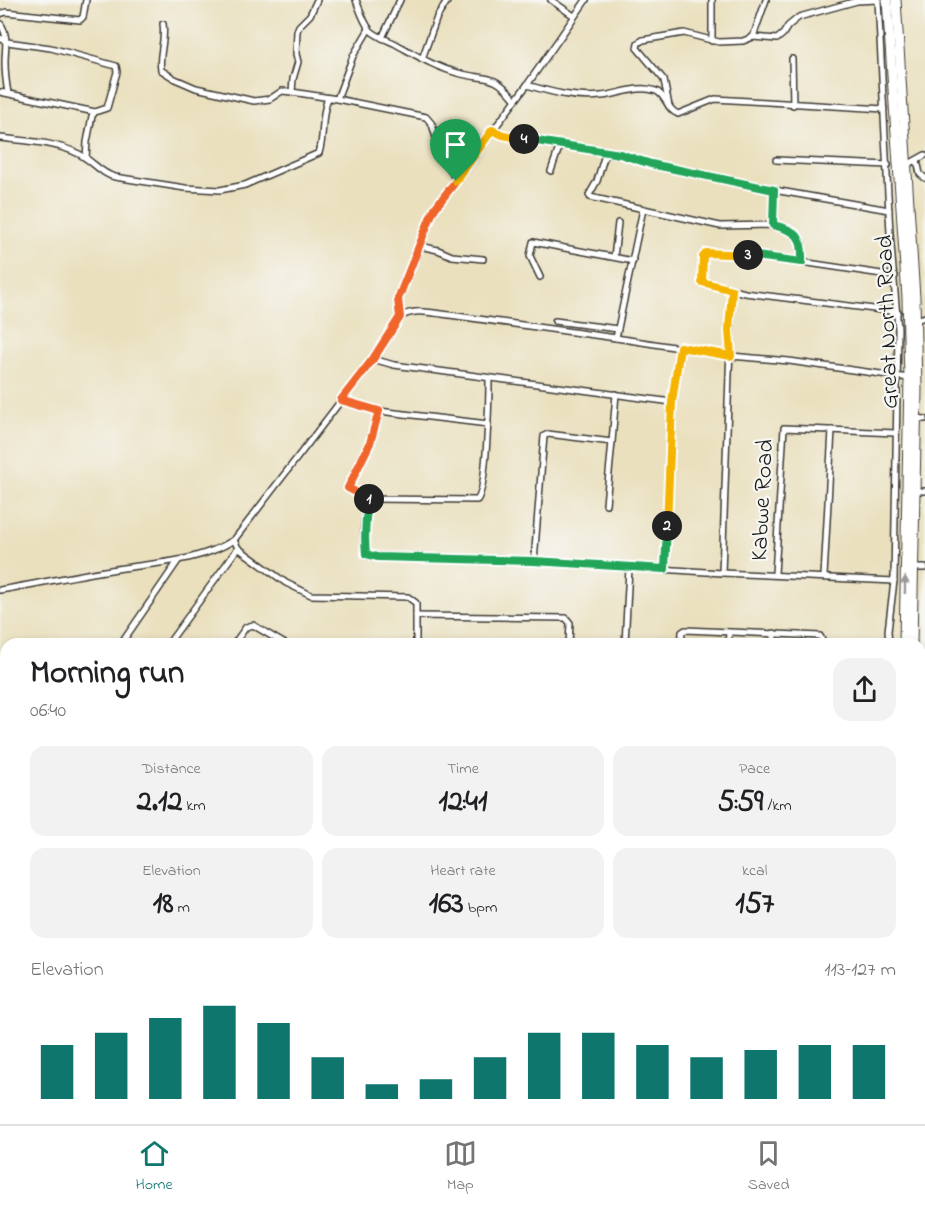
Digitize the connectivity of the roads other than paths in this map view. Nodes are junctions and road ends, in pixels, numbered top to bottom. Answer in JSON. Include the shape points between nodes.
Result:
{"nodes":[{"id":1,"x":86,"y":0,"type":"edge"},
{"id":2,"x":317,"y":0,"type":"edge"},
{"id":3,"x":356,"y":0,"type":"edge"},
{"id":4,"x":400,"y":0,"type":"edge"},
{"id":5,"x":448,"y":0,"type":"edge"},
{"id":6,"x":551,"y":0,"type":"edge"},
{"id":7,"x":586,"y":0,"type":"edge"},
{"id":8,"x":712,"y":0,"type":"edge"},
{"id":9,"x":766,"y":0,"type":"edge"},
{"id":10,"x":878,"y":0,"type":"edge"},
{"id":11,"x":887,"y":0,"type":"edge"},
{"id":12,"x":896,"y":0,"type":"edge"},
{"id":13,"x":0,"y":14,"type":"edge"},
{"id":14,"x":883,"y":15,"type":"junction"},
{"id":15,"x":574,"y":16,"type":"junction"},
{"id":16,"x":0,"y":23,"type":"edge"},
{"id":17,"x":163,"y":24,"type":"dead end"},
{"id":18,"x":369,"y":29,"type":"junction"},
{"id":19,"x":753,"y":37,"type":"junction"},
{"id":20,"x":0,"y":38,"type":"edge"},
{"id":21,"x":382,"y":38,"type":"junction"},
{"id":22,"x":712,"y":41,"type":"junction"},
{"id":23,"x":7,"y":42,"type":"junction"},
{"id":24,"x":422,"y":59,"type":"junction"},
{"id":25,"x":792,"y":59,"type":"dead end"},
{"id":26,"x":527,"y":84,"type":"junction"},
{"id":27,"x":0,"y":92,"type":"edge"},
{"id":28,"x":292,"y":92,"type":"junction"},
{"id":29,"x":8,"y":93,"type":"junction"},
{"id":30,"x":328,"y":98,"type":"junction"},
{"id":31,"x":337,"y":99,"type":"junction"},
{"id":32,"x":515,"y":99,"type":"junction"},
{"id":33,"x":792,"y":105,"type":"junction"},
{"id":34,"x":670,"y":107,"type":"junction"},
{"id":35,"x":884,"y":109,"type":"junction"},
{"id":36,"x":95,"y":112,"type":"junction"},
{"id":37,"x":492,"y":130,"type":"junction"},
{"id":38,"x":0,"y":138,"type":"edge"},
{"id":39,"x":560,"y":145,"type":"junction"},
{"id":40,"x":606,"y":152,"type":"junction"},
{"id":41,"x":925,"y":155,"type":"edge"},
{"id":42,"x":86,"y":158,"type":"junction"},
{"id":43,"x":776,"y":160,"type":"dead end"},
{"id":44,"x":917,"y":160,"type":"junction"},
{"id":45,"x":888,"y":165,"type":"junction"},
{"id":46,"x":907,"y":165,"type":"junction"},
{"id":47,"x":551,"y":171,"type":"dead end"},
{"id":48,"x":925,"y":178,"type":"edge"},
{"id":49,"x":456,"y":181,"type":"junction"},
{"id":50,"x":774,"y":190,"type":"junction"},
{"id":51,"x":643,"y":209,"type":"junction"},
{"id":52,"x":889,"y":210,"type":"junction"},
{"id":53,"x":618,"y":223,"type":"dead end"},
{"id":54,"x":773,"y":225,"type":"junction"},
{"id":55,"x":420,"y":246,"type":"junction"},
{"id":56,"x":614,"y":257,"type":"junction"},
{"id":57,"x":483,"y":259,"type":"dead end"},
{"id":58,"x":633,"y":261,"type":"junction"},
{"id":59,"x":802,"y":262,"type":"junction"},
{"id":60,"x":895,"y":276,"type":"junction"},
{"id":61,"x":540,"y":277,"type":"dead end"},
{"id":62,"x":732,"y":290,"type":"junction"},
{"id":63,"x":898,"y":312,"type":"junction"},
{"id":64,"x":400,"y":317,"type":"junction"},
{"id":65,"x":920,"y":318,"type":"edge"},
{"id":66,"x":555,"y":321,"type":"dead end"},
{"id":67,"x":571,"y":323,"type":"junction"},
{"id":68,"x":618,"y":329,"type":"junction"},
{"id":69,"x":570,"y":332,"type":"junction"},
{"id":70,"x":616,"y":338,"type":"junction"},
{"id":71,"x":680,"y":347,"type":"junction"},
{"id":72,"x":731,"y":356,"type":"junction"},
{"id":73,"x":373,"y":359,"type":"junction"},
{"id":74,"x":898,"y":376,"type":"junction"},
{"id":75,"x":489,"y":378,"type":"junction"},
{"id":76,"x":909,"y":378,"type":"junction"},
{"id":77,"x":921,"y":389,"type":"edge"},
{"id":78,"x":616,"y":394,"type":"junction"},
{"id":79,"x":341,"y":400,"type":"junction"},
{"id":80,"x":672,"y":402,"type":"junction"},
{"id":81,"x":379,"y":411,"type":"junction"},
{"id":82,"x":920,"y":418,"type":"edge"},
{"id":83,"x":488,"y":423,"type":"junction"},
{"id":84,"x":832,"y":430,"type":"junction"},
{"id":85,"x":895,"y":433,"type":"junction"},
{"id":86,"x":612,"y":442,"type":"junction"},
{"id":87,"x":920,"y":491,"type":"edge"},
{"id":88,"x":370,"y":500,"type":"junction"},
{"id":89,"x":606,"y":504,"type":"dead end"},
{"id":90,"x":234,"y":540,"type":"junction"},
{"id":91,"x":238,"y":548,"type":"junction"},
{"id":92,"x":178,"y":561,"type":"junction"},
{"id":93,"x":534,"y":561,"type":"junction"},
{"id":94,"x":629,"y":568,"type":"junction"},
{"id":95,"x":915,"y":568,"type":"junction"},
{"id":96,"x":925,"y":568,"type":"edge"},
{"id":97,"x":665,"y":569,"type":"junction"},
{"id":98,"x":722,"y":573,"type":"junction"},
{"id":99,"x":775,"y":574,"type":"junction"},
{"id":100,"x":824,"y":576,"type":"junction"},
{"id":101,"x":894,"y":581,"type":"junction"},
{"id":102,"x":0,"y":590,"type":"edge"},
{"id":103,"x":416,"y":616,"type":"junction"},
{"id":104,"x":729,"y":633,"type":"junction"},
{"id":105,"x":774,"y":633,"type":"junction"},
{"id":106,"x":125,"y":638,"type":"edge"},
{"id":107,"x":172,"y":638,"type":"edge"},
{"id":108,"x":238,"y":638,"type":"edge"},
{"id":109,"x":275,"y":638,"type":"edge"},
{"id":110,"x":416,"y":638,"type":"edge"},
{"id":111,"x":569,"y":638,"type":"edge"},
{"id":112,"x":626,"y":638,"type":"edge"},
{"id":113,"x":681,"y":638,"type":"edge"},
{"id":114,"x":729,"y":638,"type":"edge"},
{"id":115,"x":774,"y":638,"type":"edge"},
{"id":116,"x":821,"y":638,"type":"edge"},
{"id":117,"x":889,"y":638,"type":"edge"},
{"id":118,"x":904,"y":638,"type":"edge"},
{"id":119,"x":912,"y":638,"type":"edge"}],
"edges":[{"from":1,"to":13,"type":"street","via":[[83,17],[77,21]]},
{"from":2,"to":28,"type":"street","via":[[297,31],[298,63]]},
{"from":3,"to":18,"type":"street"},
{"from":4,"to":21,"type":"street"},
{"from":5,"to":24,"type":"street","via":[[437,17]]},
{"from":6,"to":15,"type":"street"},
{"from":7,"to":15,"type":"street"},
{"from":8,"to":22,"type":"street"},
{"from":9,"to":19,"type":"street"},
{"from":10,"to":14,"type":"street"},
{"from":10,"to":19,"type":"street","via":[[799,17],[777,39]]},
{"from":11,"to":14,"type":"main road","name":"Great North Road"},
{"from":12,"to":46,"type":"main road","name":"Great North Road"},
{"from":14,"to":35,"type":"street"},
{"from":14,"to":76,"type":"main road","name":"Great North Road","via":[[907,298]]},
{"from":15,"to":26,"type":"street"},
{"from":16,"to":23,"type":"street"},
{"from":17,"to":28,"type":"street","via":[[161,70],[175,79],[196,88],[254,101],[270,99],[282,91]]},
{"from":18,"to":21,"type":"street"},
{"from":18,"to":31,"type":"street","via":[[353,56]]},
{"from":19,"to":22,"type":"street"},
{"from":20,"to":23,"type":"street"},
{"from":21,"to":24,"type":"street"},
{"from":22,"to":34,"type":"street","via":[[676,33],[638,44],[642,56],[664,80]]},
{"from":23,"to":29,"type":"street"},
{"from":23,"to":36,"type":"street","via":[[45,47],[116,66],[107,108]]},
{"from":24,"to":32,"type":"street","via":[[446,70],[497,81]]},
{"from":25,"to":33,"type":"street"},
{"from":26,"to":32,"type":"street"},
{"from":26,"to":34,"type":"street","via":[[590,96],[655,90]]},
{"from":27,"to":29,"type":"street"},
{"from":28,"to":30,"type":"street"},
{"from":29,"to":36,"type":"street"},
{"from":30,"to":31,"type":"street"},
{"from":30,"to":42,"type":"street","via":[[323,111],[320,153],[245,185],[201,190],[115,177]]},
{"from":31,"to":49,"type":"street","via":[[426,117]]},
{"from":32,"to":37,"type":"street"},
{"from":33,"to":34,"type":"street","via":[[715,99],[678,114]]},
{"from":33,"to":35,"type":"street"},
{"from":35,"to":45,"type":"street"},
{"from":36,"to":42,"type":"street"},
{"from":37,"to":39,"type":"street"},
{"from":37,"to":49,"type":"street"},
{"from":38,"to":42,"type":"street","via":[[59,147]]},
{"from":39,"to":40,"type":"street"},
{"from":39,"to":47,"type":"street"},
{"from":40,"to":50,"type":"street"},
{"from":40,"to":51,"type":"street","via":[[589,196]]},
{"from":41,"to":44,"type":"street"},
{"from":43,"to":45,"type":"street"},
{"from":44,"to":46,"type":"street"},
{"from":44,"to":48,"type":"street"},
{"from":45,"to":52,"type":"street"},
{"from":46,"to":65,"type":"main road","name":"Great North Road"},
{"from":49,"to":55,"type":"street","via":[[435,208]]},
{"from":50,"to":52,"type":"street"},
{"from":50,"to":54,"type":"street"},
{"from":51,"to":54,"type":"street","via":[[720,226]]},
{"from":51,"to":58,"type":"street"},
{"from":52,"to":60,"type":"street"},
{"from":53,"to":56,"type":"street"},
{"from":54,"to":59,"type":"street","via":[[798,237],[803,247]]},
{"from":55,"to":57,"type":"street","via":[[452,256]]},
{"from":55,"to":64,"type":"street","via":[[398,299]]},
{"from":56,"to":58,"type":"street"},
{"from":56,"to":61,"type":"street","via":[[533,242],[530,256]]},
{"from":58,"to":68,"type":"street"},
{"from":59,"to":60,"type":"street"},
{"from":59,"to":62,"type":"street","via":[[705,254],[702,282]]},
{"from":60,"to":63,"type":"street"},
{"from":62,"to":63,"type":"street"},
{"from":62,"to":72,"type":"street"},
{"from":63,"to":74,"type":"street"},
{"from":64,"to":69,"type":"street","via":[[418,311]]},
{"from":64,"to":73,"type":"street"},
{"from":65,"to":77,"type":"main road","name":"Great North Road"},
{"from":66,"to":67,"type":"street"},
{"from":67,"to":68,"type":"street"},
{"from":67,"to":69,"type":"street"},
{"from":68,"to":70,"type":"street"},
{"from":69,"to":70,"type":"street"},
{"from":70,"to":71,"type":"street"},
{"from":71,"to":72,"type":"street"},
{"from":71,"to":80,"type":"street"},
{"from":72,"to":74,"type":"street"},
{"from":72,"to":98,"type":"street"},
{"from":73,"to":75,"type":"street"},
{"from":73,"to":79,"type":"street"},
{"from":74,"to":76,"type":"street"},
{"from":74,"to":85,"type":"street"},
{"from":75,"to":78,"type":"street"},
{"from":75,"to":83,"type":"street"},
{"from":118,"to":76,"type":"main road","name":"Great North Road","one_way":true},
{"from":77,"to":82,"type":"main road","name":"Great North Road"},
{"from":78,"to":80,"type":"street"},
{"from":78,"to":86,"type":"street"},
{"from":79,"to":81,"type":"street"},
{"from":79,"to":90,"type":"street"},
{"from":80,"to":97,"type":"street"},
{"from":81,"to":83,"type":"street"},
{"from":81,"to":88,"type":"street","via":[[370,443],[348,488]]},
{"from":82,"to":87,"type":"main road","name":"Great North Road"},
{"from":83,"to":88,"type":"street","via":[[479,499]]},
{"from":84,"to":85,"type":"street"},
{"from":84,"to":99,"type":"street","name":"Kabwe Road","via":[[784,428]]},
{"from":84,"to":100,"type":"street"},
{"from":85,"to":101,"type":"street"},
{"from":86,"to":89,"type":"street"},
{"from":86,"to":93,"type":"street","via":[[545,434]]},
{"from":87,"to":95,"type":"main road","name":"Great North Road"},
{"from":88,"to":93,"type":"street","via":[[364,521],[368,556]]},
{"from":90,"to":91,"type":"street"},
{"from":90,"to":92,"type":"street","via":[[207,554]]},
{"from":91,"to":103,"type":"street","via":[[311,595],[408,597],[416,603]]},
{"from":91,"to":107,"type":"street"},
{"from":92,"to":102,"type":"street"},
{"from":92,"to":106,"type":"street"},
{"from":93,"to":94,"type":"street"},
{"from":94,"to":97,"type":"street"},
{"from":94,"to":112,"type":"street"},
{"from":95,"to":96,"type":"street"},
{"from":95,"to":119,"type":"main road","name":"Great North Road"},
{"from":97,"to":98,"type":"street"},
{"from":98,"to":99,"type":"street"},
{"from":99,"to":100,"type":"street"},
{"from":100,"to":101,"type":"street"},
{"from":101,"to":117,"type":"street"},
{"from":103,"to":110,"type":"street"},
{"from":103,"to":111,"type":"street","via":[[566,618],[570,623]]},
{"from":104,"to":105,"type":"street"},
{"from":104,"to":113,"type":"street","via":[[685,630]]},
{"from":104,"to":114,"type":"street"},
{"from":105,"to":115,"type":"street"},
{"from":105,"to":116,"type":"street"},
{"from":108,"to":109,"type":"street","via":[[246,627],[253,625]]}]}
